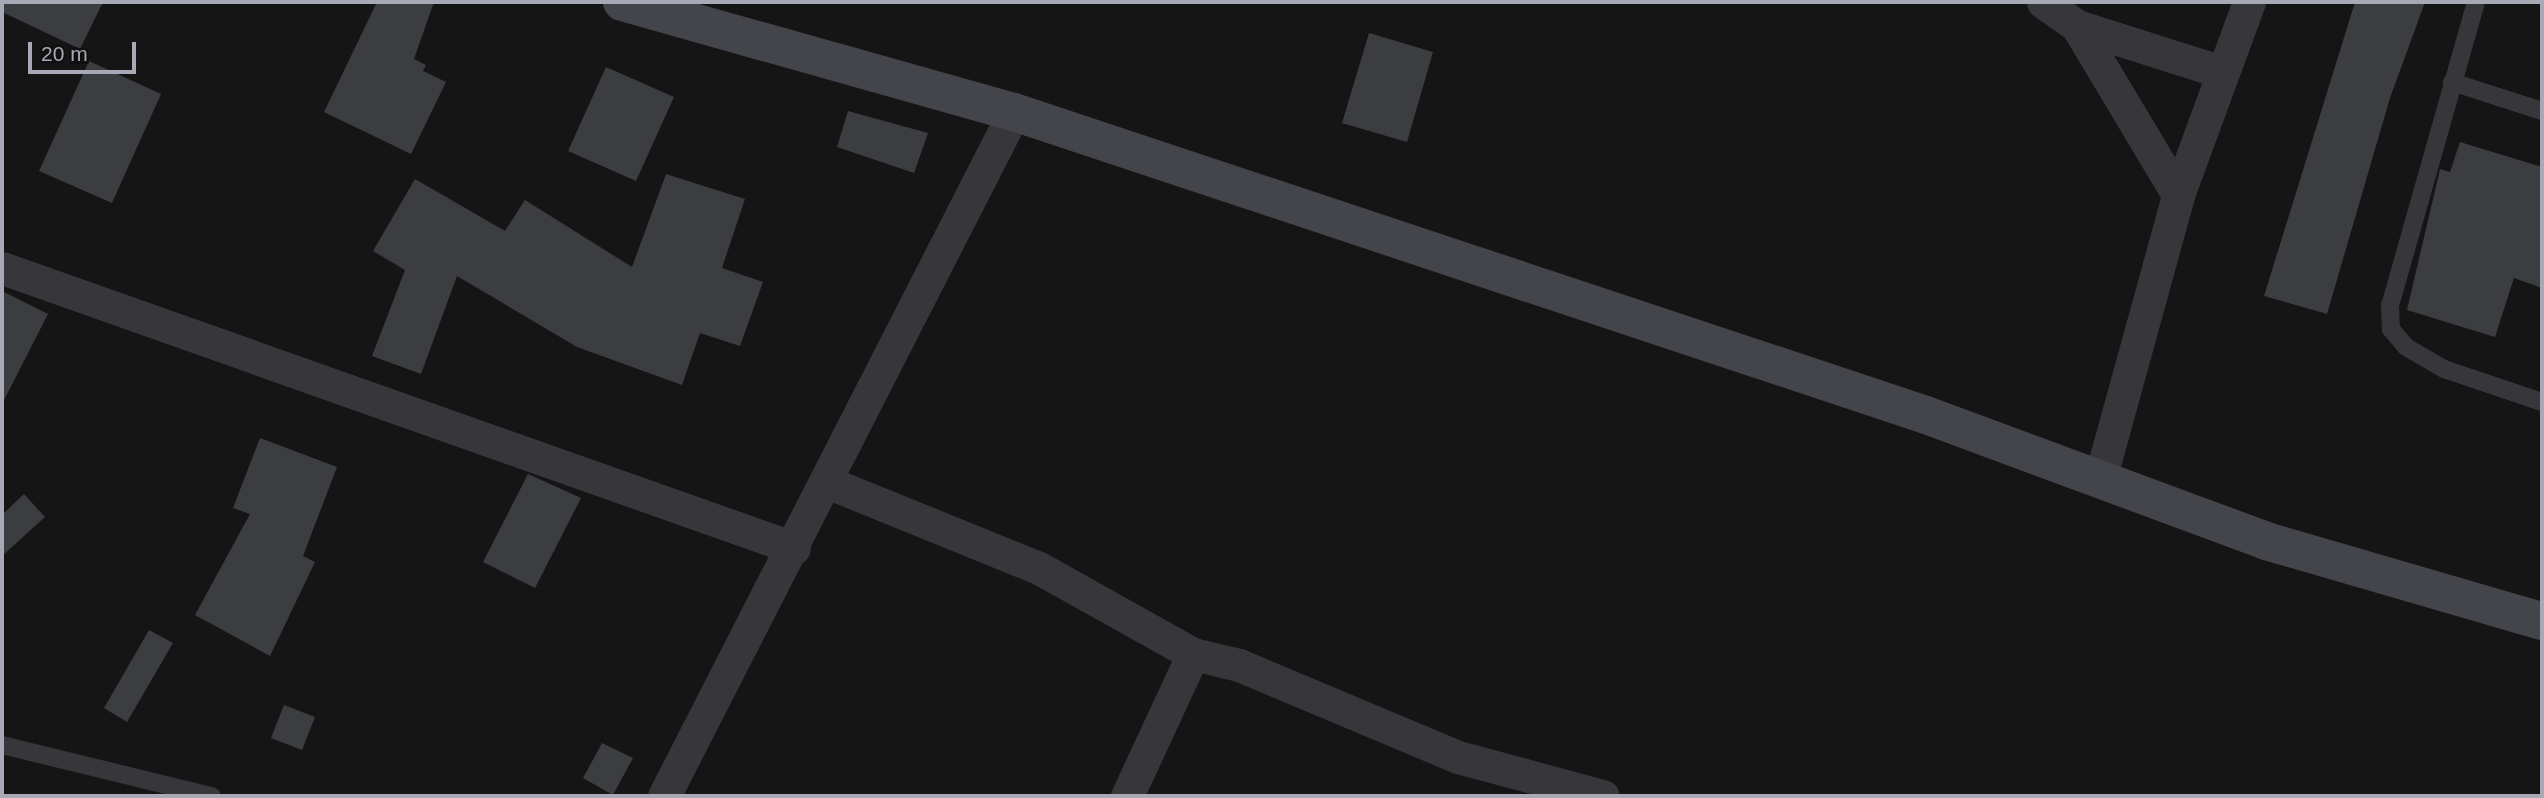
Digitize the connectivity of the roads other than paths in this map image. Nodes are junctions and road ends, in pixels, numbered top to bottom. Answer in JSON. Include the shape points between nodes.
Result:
{"nodes":[{"id":1,"x":622,"y":2,"type":"edge"},
{"id":2,"x":2043,"y":2,"type":"edge"},
{"id":3,"x":2249,"y":2,"type":"edge"},
{"id":4,"x":2476,"y":2,"type":"edge"},
{"id":5,"x":2077,"y":26,"type":"junction"},
{"id":6,"x":2222,"y":72,"type":"junction"},
{"id":7,"x":2452,"y":82,"type":"junction"},
{"id":8,"x":2542,"y":111,"type":"edge"},
{"id":9,"x":1014,"y":112,"type":"junction"},
{"id":10,"x":2178,"y":195,"type":"junction"},
{"id":11,"x":2,"y":268,"type":"edge"},
{"id":12,"x":2542,"y":402,"type":"edge"},
{"id":13,"x":2100,"y":479,"type":"junction"},
{"id":14,"x":827,"y":482,"type":"junction"},
{"id":15,"x":794,"y":548,"type":"junction"},
{"id":16,"x":2542,"y":621,"type":"edge"},
{"id":17,"x":1193,"y":654,"type":"junction"},
{"id":18,"x":2,"y":745,"type":"edge"},
{"id":19,"x":212,"y":796,"type":"edge"},
{"id":20,"x":664,"y":796,"type":"edge"},
{"id":21,"x":1128,"y":796,"type":"edge"},
{"id":22,"x":1603,"y":796,"type":"edge"}],
"edges":[{"from":1,"to":9,"type":"street"},
{"from":2,"to":5,"type":"street"},
{"from":3,"to":6,"type":"street"},
{"from":4,"to":7,"type":"lane"},
{"from":5,"to":6,"type":"street"},
{"from":5,"to":10,"type":"street"},
{"from":6,"to":10,"type":"street"},
{"from":7,"to":8,"type":"lane"},
{"from":7,"to":12,"type":"lane","via":[[2390,304],[2390,329],[2406,347],[2444,369]]},
{"from":9,"to":13,"type":"street","via":[[1539,283]]},
{"from":9,"to":14,"type":"street"},
{"from":10,"to":13,"type":"street"},
{"from":11,"to":15,"type":"street"},
{"from":13,"to":16,"type":"street","via":[[2266,541]]},
{"from":14,"to":15,"type":"street"},
{"from":14,"to":17,"type":"street","via":[[1039,568]]},
{"from":15,"to":20,"type":"street"},
{"from":17,"to":21,"type":"street"},
{"from":17,"to":22,"type":"street","via":[[1239,665],[1458,757]]},
{"from":18,"to":19,"type":"lane"}]}
